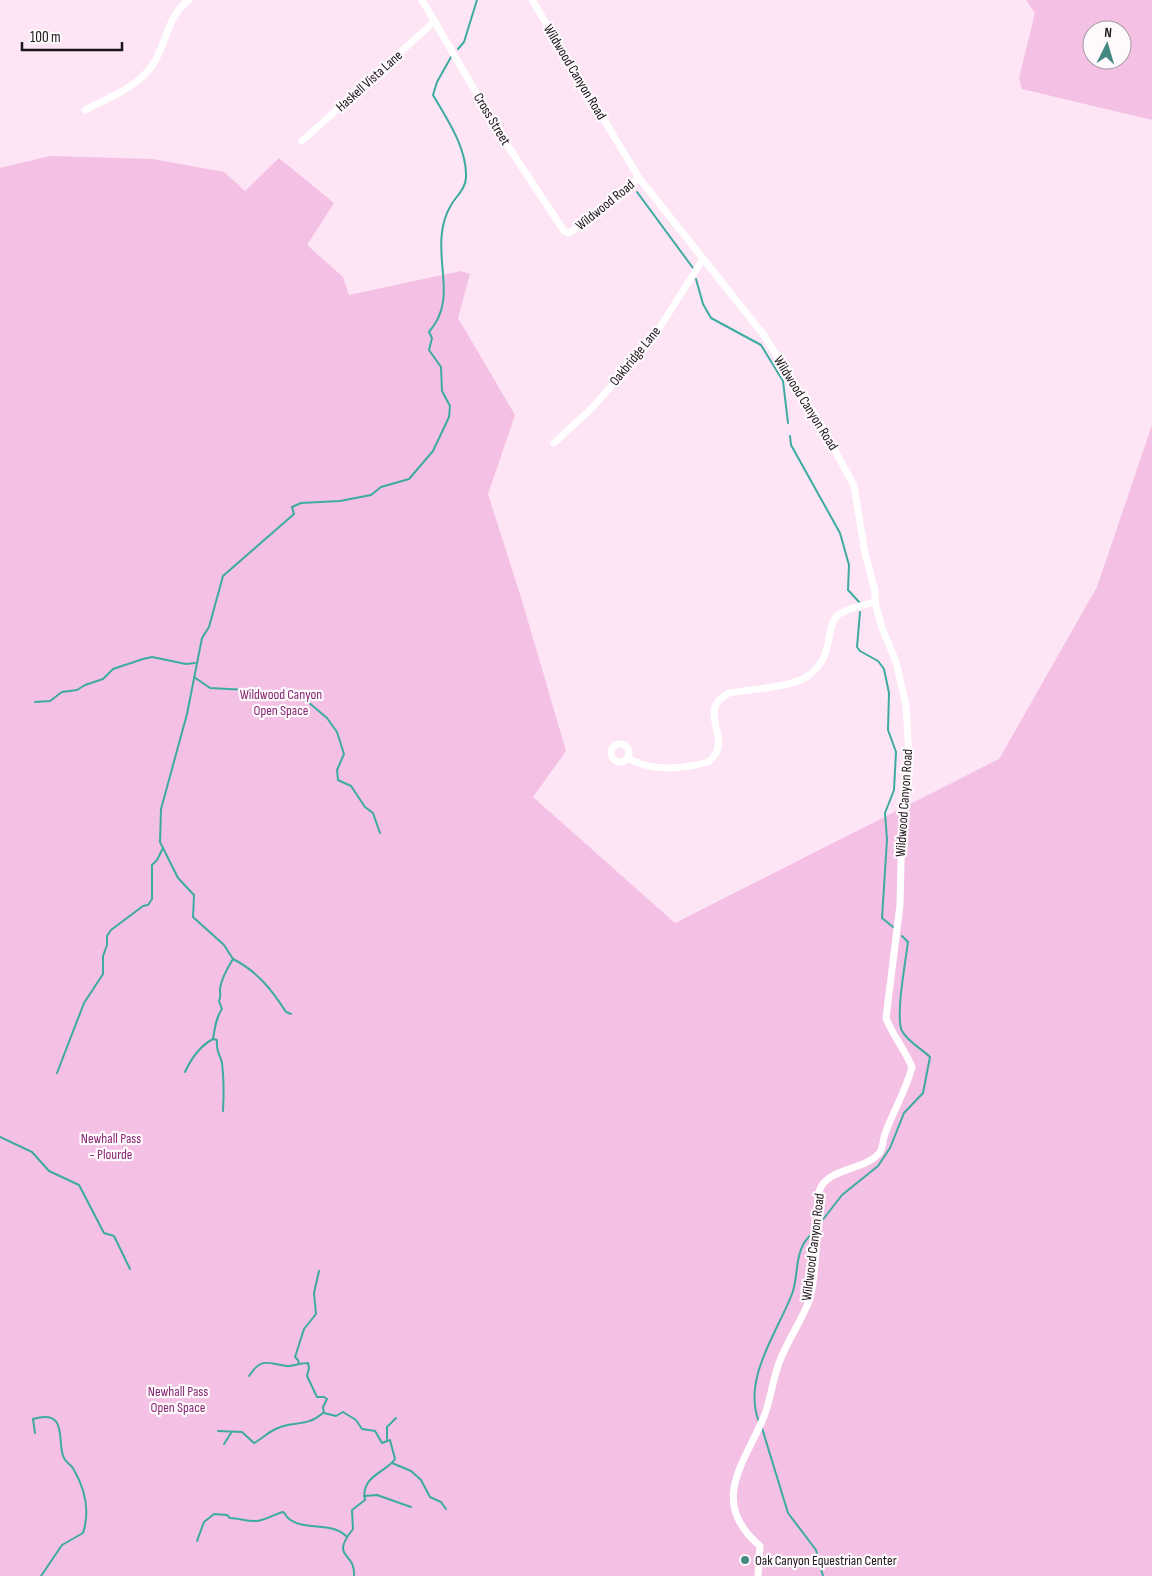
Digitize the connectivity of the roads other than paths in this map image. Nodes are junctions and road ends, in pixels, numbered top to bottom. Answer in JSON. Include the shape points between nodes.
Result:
{"nodes":[{"id":1,"x":189,"y":0,"type":"edge"},
{"id":2,"x":422,"y":0,"type":"edge"},
{"id":3,"x":532,"y":0,"type":"edge"},
{"id":4,"x":435,"y":21,"type":"junction"},
{"id":5,"x":85,"y":110,"type":"dead end"},
{"id":6,"x":302,"y":141,"type":"dead end"},
{"id":7,"x":639,"y":178,"type":"junction"},
{"id":8,"x":570,"y":233,"type":"joint"},
{"id":9,"x":703,"y":259,"type":"junction"},
{"id":10,"x":554,"y":443,"type":"dead end"},
{"id":11,"x":875,"y":602,"type":"junction"},
{"id":12,"x":628,"y":758,"type":"dead end"},
{"id":13,"x":758,"y":1576,"type":"edge"}],
"edges":[{"from":1,"to":5,"type":"street","via":[[174,18],[153,65],[142,78]]},
{"from":2,"to":4,"type":"street","name":"Cross Street"},
{"from":3,"to":7,"type":"street","name":"Wildwood Canyon Road"},
{"from":4,"to":6,"type":"street","name":"Haskell Vista Lane"},
{"from":4,"to":8,"type":"street","name":"Cross Street","via":[[502,136],[564,231]]},
{"from":7,"to":8,"type":"street","name":"Wildwood Road"},
{"from":7,"to":9,"type":"street","name":"Wildwood Canyon Road"},
{"from":9,"to":10,"type":"street","name":"Oakbridge Lane","via":[[653,338],[592,408]]},
{"from":9,"to":11,"type":"street","name":"Wildwood Canyon Road","via":[[763,334],[822,426],[854,486]]},
{"from":11,"to":12,"type":"street","via":[[838,615],[832,623],[826,654],[820,665],[802,680],[720,697],[713,712],[720,742],[708,762],[662,767],[638,764]]},
{"from":11,"to":13,"type":"street","name":"Wildwood Canyon Road","via":[[896,662],[906,704],[909,756],[902,822],[900,905],[886,1018],[912,1068],[880,1151],[867,1162],[844,1170],[820,1187],[810,1300],[779,1362],[762,1418],[735,1478],[733,1490],[735,1511],[746,1533],[760,1546]]}]}
